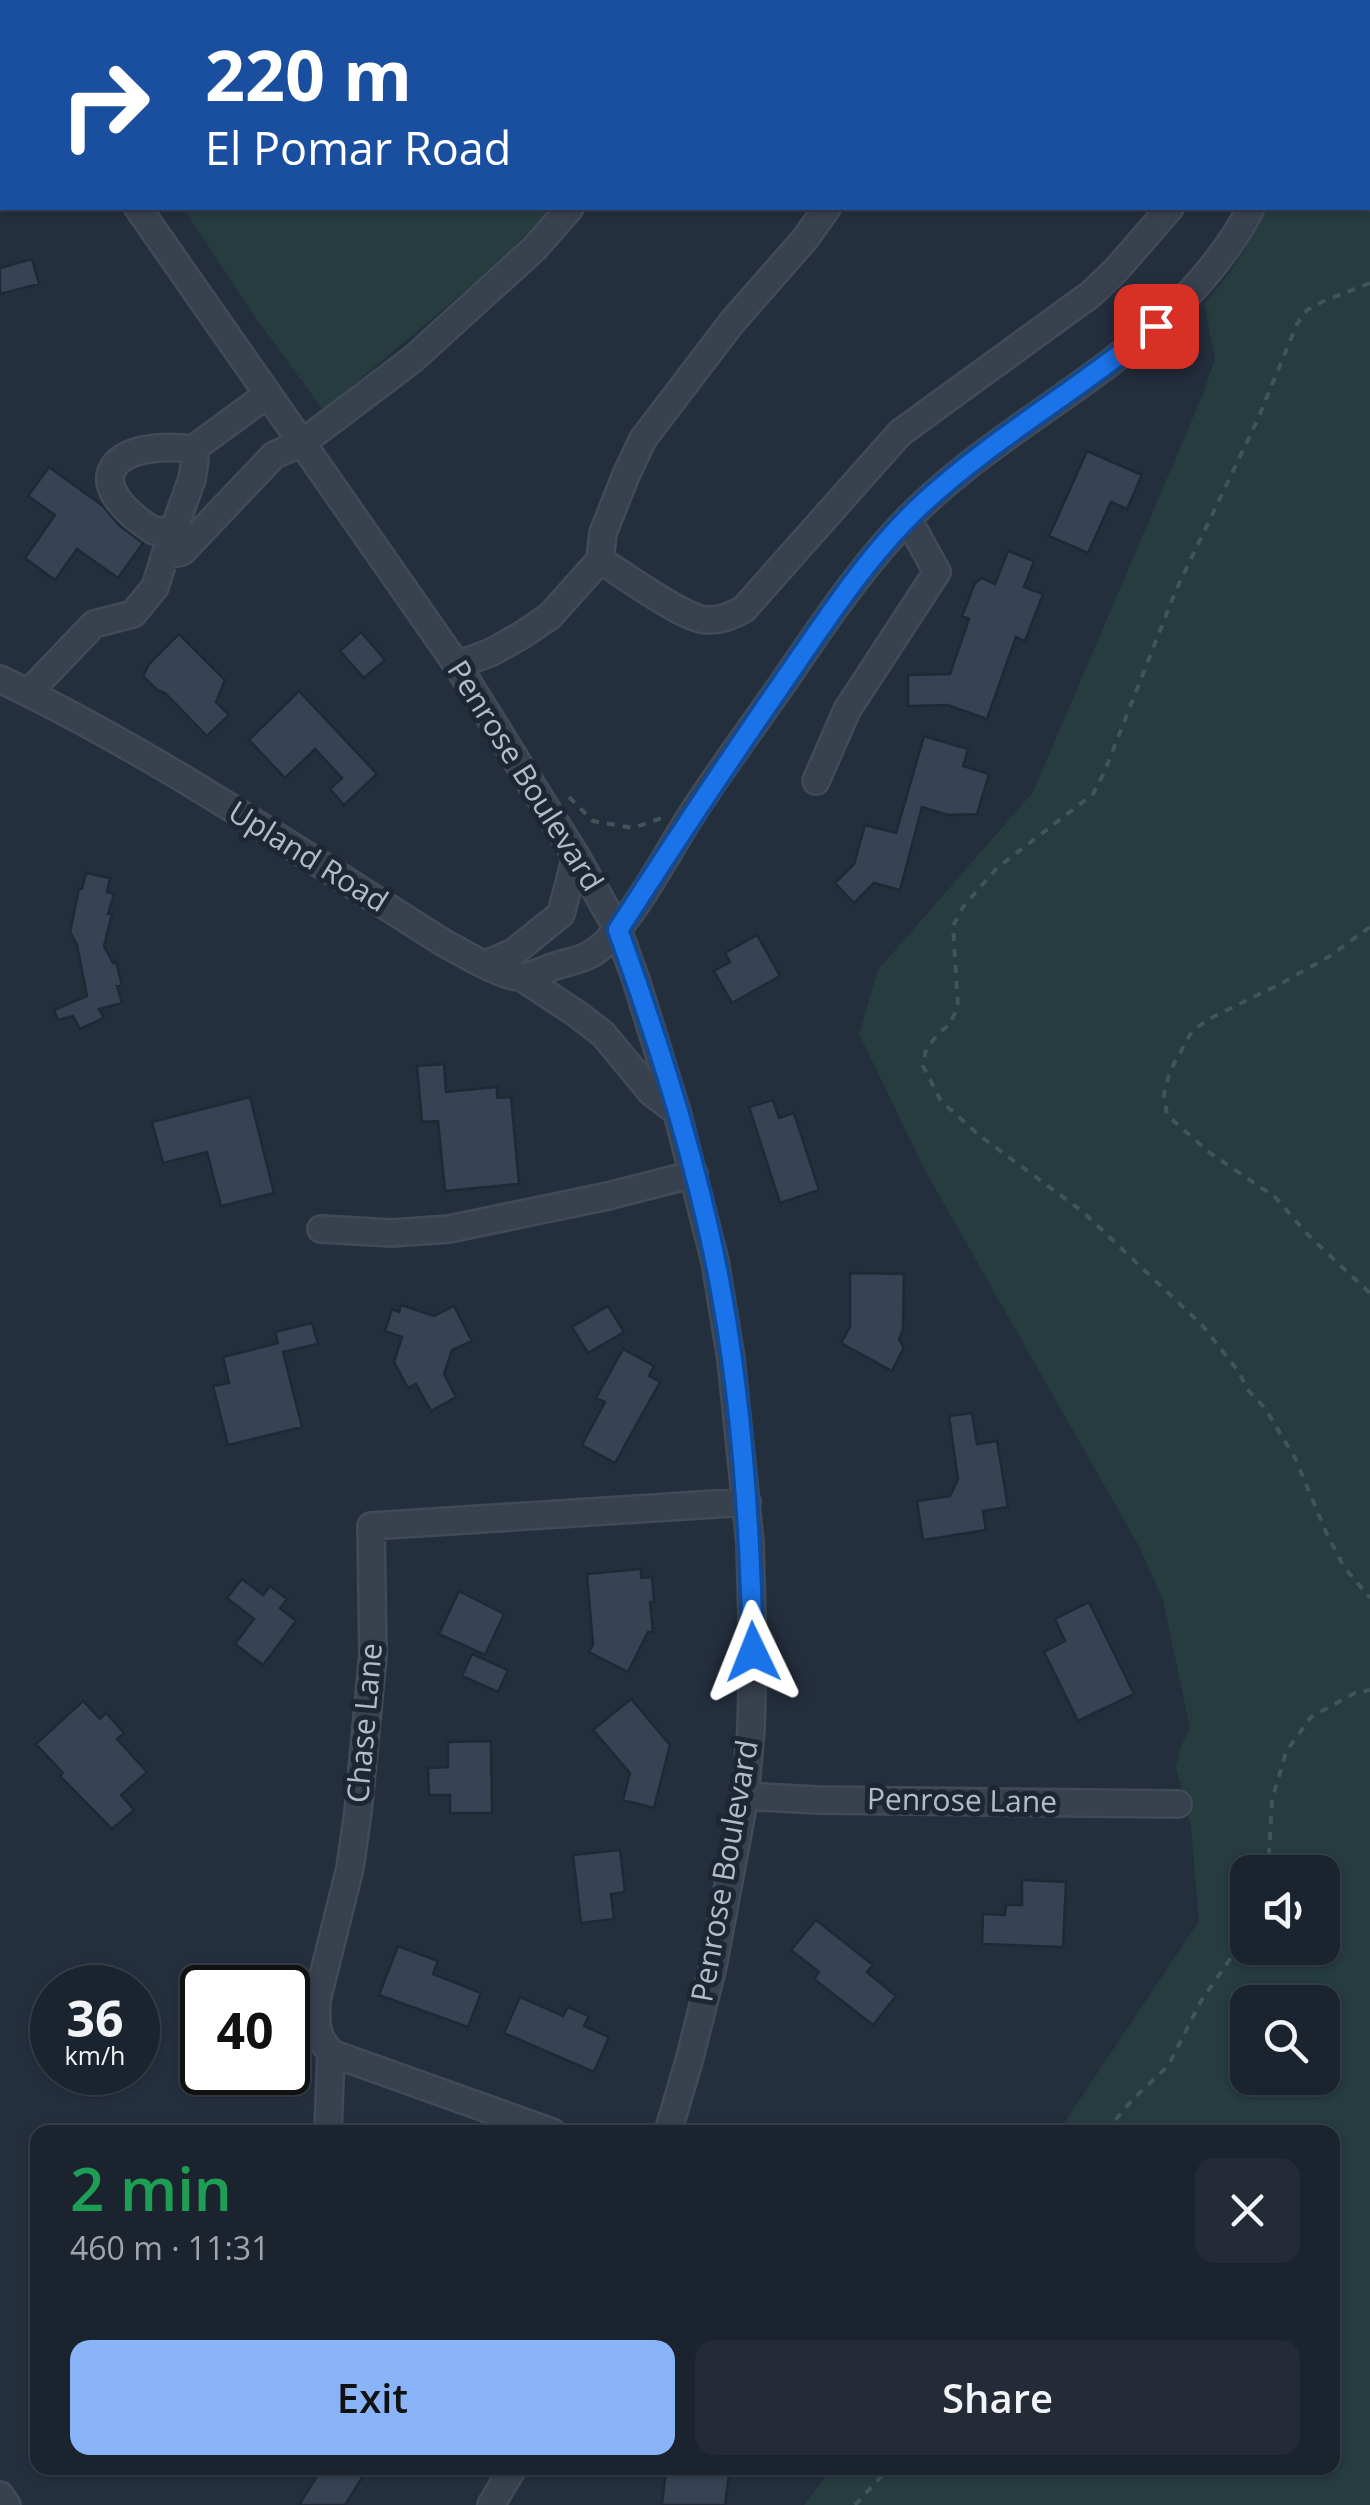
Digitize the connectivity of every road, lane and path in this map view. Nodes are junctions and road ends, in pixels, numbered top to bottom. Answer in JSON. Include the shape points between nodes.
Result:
{"nodes":[{"id":1,"x":139,"y":210,"type":"edge"},
{"id":2,"x":568,"y":210,"type":"edge"},
{"id":3,"x":826,"y":210,"type":"edge"},
{"id":4,"x":1168,"y":210,"type":"edge"},
{"id":5,"x":1249,"y":210,"type":"edge"},
{"id":6,"x":1370,"y":283,"type":"edge"},
{"id":7,"x":268,"y":394,"type":"junction"},
{"id":8,"x":302,"y":443,"type":"junction"},
{"id":9,"x":193,"y":449,"type":"junction"},
{"id":10,"x":908,"y":519,"type":"junction"},
{"id":11,"x":174,"y":530,"type":"junction"},
{"id":12,"x":166,"y":555,"type":"junction"},
{"id":13,"x":600,"y":560,"type":"junction"},
{"id":14,"x":457,"y":665,"type":"junction"},
{"id":15,"x":0,"y":680,"type":"edge"},
{"id":16,"x":28,"y":693,"type":"junction"},
{"id":17,"x":816,"y":781,"type":"dead end"},
{"id":18,"x":576,"y":856,"type":"junction"},
{"id":19,"x":1370,"y":928,"type":"edge"},
{"id":20,"x":618,"y":930,"type":"junction"},
{"id":21,"x":486,"y":964,"type":"junction"},
{"id":22,"x":520,"y":977,"type":"junction"},
{"id":23,"x":677,"y":1112,"type":"junction"},
{"id":24,"x":694,"y":1174,"type":"junction"},
{"id":25,"x":321,"y":1230,"type":"dead end"},
{"id":26,"x":1370,"y":1293,"type":"edge"},
{"id":27,"x":747,"y":1502,"type":"junction"},
{"id":28,"x":1370,"y":1598,"type":"edge"},
{"id":29,"x":1370,"y":1690,"type":"edge"},
{"id":30,"x":745,"y":1796,"type":"junction"},
{"id":31,"x":1178,"y":1804,"type":"dead end"},
{"id":32,"x":1269,"y":1855,"type":"edge"},
{"id":33,"x":1230,"y":1958,"type":"edge"},
{"id":34,"x":330,"y":2053,"type":"junction"},
{"id":35,"x":328,"y":2125,"type":"edge"},
{"id":36,"x":532,"y":2125,"type":"edge"},
{"id":37,"x":670,"y":2125,"type":"edge"},
{"id":38,"x":1110,"y":2125,"type":"edge"},
{"id":39,"x":509,"y":2475,"type":"edge"},
{"id":40,"x":882,"y":2475,"type":"edge"},
{"id":41,"x":0,"y":2495,"type":"edge"},
{"id":42,"x":7,"y":2505,"type":"edge"},
{"id":43,"x":491,"y":2505,"type":"edge"},
{"id":44,"x":854,"y":2505,"type":"edge"}],
"edges":[{"from":1,"to":7,"type":"street","name":"Penrose Boulevard"},
{"from":2,"to":8,"type":"street","via":[[413,359]]},
{"from":3,"to":13,"type":"street","via":[[643,439],[603,533]]},
{"from":4,"to":13,"type":"street","via":[[1091,294],[900,433],[744,609],[728,618],[688,615]]},
{"from":5,"to":10,"type":"street","via":[[1210,270],[1156,326],[951,479]]},
{"from":6,"to":28,"type":"path","via":[[1307,310],[1296,324],[1092,794],[997,868],[963,907],[953,926],[958,1006],[926,1049],[923,1066],[941,1101],[1082,1211],[1202,1325],[1295,1458],[1344,1567]]},
{"from":7,"to":8,"type":"street","name":"Penrose Boulevard"},
{"from":7,"to":9,"type":"street"},
{"from":8,"to":12,"type":"street","via":[[274,455],[182,552]]},
{"from":8,"to":14,"type":"street","name":"Penrose Boulevard"},
{"from":9,"to":11,"type":"street","via":[[192,479]]},
{"from":9,"to":11,"type":"street","via":[[138,450],[123,456],[112,473],[111,490],[124,507],[154,530]]},
{"from":10,"to":17,"type":"street","via":[[938,572],[868,675]]},
{"from":10,"to":20,"type":"street","via":[[824,624]]},
{"from":11,"to":12,"type":"street"},
{"from":12,"to":16,"type":"street","via":[[156,587],[133,614],[94,624]]},
{"from":13,"to":14,"type":"street","via":[[550,616]]},
{"from":14,"to":18,"type":"street","name":"Penrose Boulevard"},
{"from":15,"to":16,"type":"street","name":"Upland Road"},
{"from":16,"to":21,"type":"street","name":"Upland Road","via":[[196,786]]},
{"from":18,"to":20,"type":"street","name":"Penrose Boulevard"},
{"from":18,"to":21,"type":"street","via":[[561,914],[514,952]]},
{"from":19,"to":26,"type":"path","via":[[1192,1031],[1164,1094],[1167,1115],[1275,1197]]},
{"from":20,"to":22,"type":"street","via":[[591,954]]},
{"from":20,"to":23,"type":"street","name":"Penrose Boulevard"},
{"from":21,"to":22,"type":"street","name":"Upland Road"},
{"from":22,"to":23,"type":"street","name":"Upland Road","via":[[602,1034]]},
{"from":23,"to":24,"type":"street","name":"Penrose Boulevard"},
{"from":24,"to":25,"type":"street","via":[[449,1228]]},
{"from":24,"to":27,"type":"street","name":"Penrose Boulevard","via":[[722,1298]]},
{"from":27,"to":30,"type":"street","name":"Penrose Boulevard","via":[[753,1652]]},
{"from":27,"to":34,"type":"street","name":"Chase Lane","via":[[371,1526],[373,1655],[360,1795],[350,1868],[317,2000],[320,2040]]},
{"from":29,"to":32,"type":"path","via":[[1311,1717],[1286,1752],[1272,1800]]},
{"from":30,"to":31,"type":"street","name":"Penrose Lane"},
{"from":30,"to":37,"type":"street","name":"Penrose Boulevard","via":[[712,1966]]},
{"from":33,"to":38,"type":"path","via":[[1168,2066]]},
{"from":34,"to":35,"type":"street"},
{"from":34,"to":36,"type":"street"},
{"from":39,"to":43,"type":"street"},
{"from":40,"to":44,"type":"path"},
{"from":41,"to":42,"type":"street"}]}
